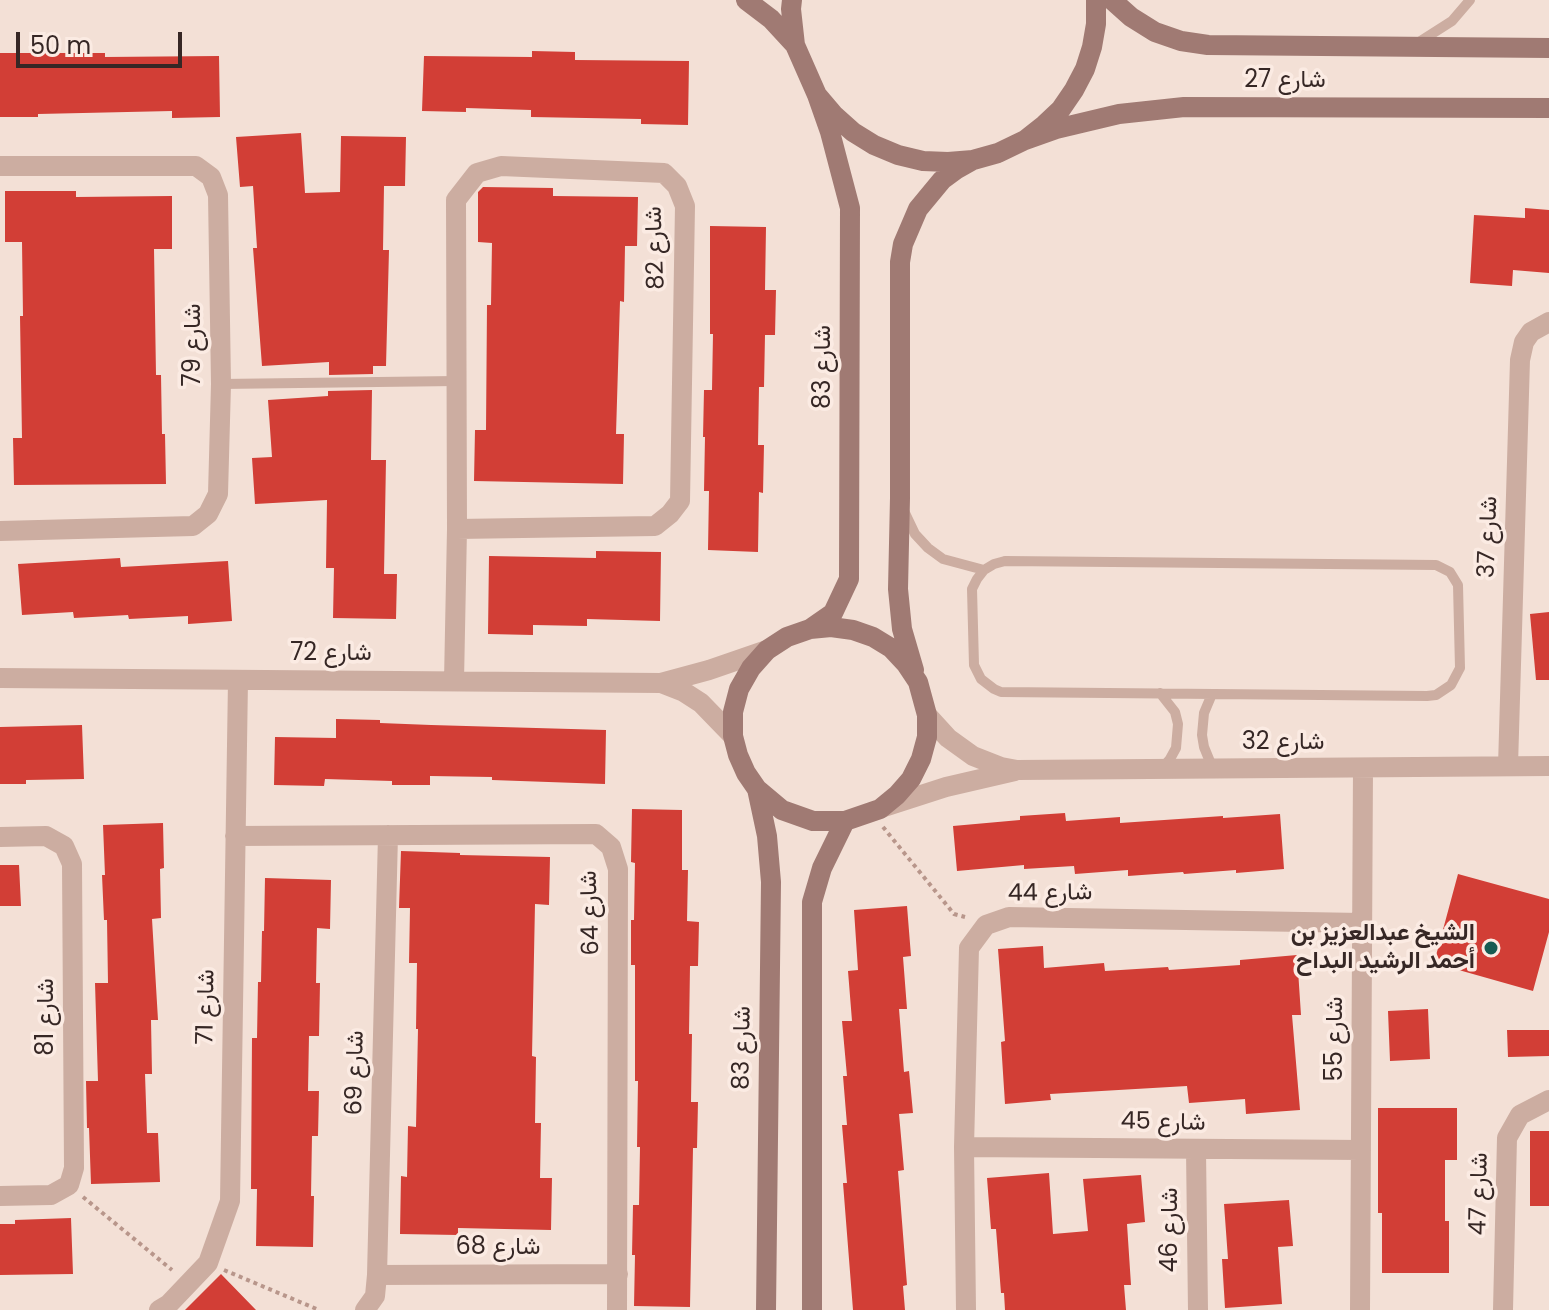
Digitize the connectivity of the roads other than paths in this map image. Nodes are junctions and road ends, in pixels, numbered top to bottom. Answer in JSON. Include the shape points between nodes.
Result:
{"nodes":[{"id":1,"x":746,"y":0,"type":"edge"},
{"id":2,"x":792,"y":0,"type":"edge"},
{"id":3,"x":1096,"y":0,"type":"edge"},
{"id":4,"x":1112,"y":0,"type":"edge"},
{"id":5,"x":1470,"y":0,"type":"edge"},
{"id":6,"x":795,"y":45,"type":"junction"},
{"id":7,"x":1411,"y":47,"type":"junction"},
{"id":8,"x":1549,"y":48,"type":"edge"},
{"id":9,"x":817,"y":95,"type":"junction"},
{"id":10,"x":1549,"y":108,"type":"edge"},
{"id":11,"x":1025,"y":140,"type":"junction"},
{"id":12,"x":973,"y":160,"type":"junction"},
{"id":13,"x":0,"y":166,"type":"edge"},
{"id":14,"x":1549,"y":322,"type":"edge"},
{"id":15,"x":456,"y":381,"type":"junction"},
{"id":16,"x":221,"y":384,"type":"junction"},
{"id":17,"x":900,"y":498,"type":"junction"},
{"id":18,"x":457,"y":529,"type":"junction"},
{"id":19,"x":0,"y":531,"type":"edge"},
{"id":20,"x":984,"y":570,"type":"junction"},
{"id":21,"x":810,"y":629,"type":"junction"},
{"id":22,"x":767,"y":650,"type":"junction"},
{"id":23,"x":0,"y":678,"type":"edge"},
{"id":24,"x":238,"y":680,"type":"junction"},
{"id":25,"x":454,"y":681,"type":"junction"},
{"id":26,"x":918,"y":682,"type":"junction"},
{"id":27,"x":661,"y":683,"type":"junction"},
{"id":28,"x":1160,"y":693,"type":"junction"},
{"id":29,"x":1212,"y":694,"type":"junction"},
{"id":30,"x":927,"y":715,"type":"junction"},
{"id":31,"x":733,"y":736,"type":"junction"},
{"id":32,"x":1508,"y":766,"type":"junction"},
{"id":33,"x":1549,"y":766,"type":"edge"},
{"id":34,"x":1162,"y":768,"type":"junction"},
{"id":35,"x":1213,"y":769,"type":"junction"},
{"id":36,"x":1363,"y":769,"type":"junction"},
{"id":37,"x":1017,"y":770,"type":"junction"},
{"id":38,"x":757,"y":789,"type":"junction"},
{"id":39,"x":876,"y":811,"type":"junction"},
{"id":40,"x":845,"y":821,"type":"junction"},
{"id":41,"x":388,"y":835,"type":"junction"},
{"id":42,"x":235,"y":836,"type":"junction"},
{"id":43,"x":0,"y":837,"type":"edge"},
{"id":44,"x":1362,"y":923,"type":"junction"},
{"id":45,"x":1549,"y":1100,"type":"edge"},
{"id":46,"x":964,"y":1147,"type":"junction"},
{"id":47,"x":1196,"y":1150,"type":"junction"},
{"id":48,"x":1361,"y":1150,"type":"junction"},
{"id":49,"x":0,"y":1196,"type":"edge"},
{"id":50,"x":618,"y":1274,"type":"junction"},
{"id":51,"x":377,"y":1275,"type":"junction"},
{"id":52,"x":159,"y":1310,"type":"edge"},
{"id":53,"x":365,"y":1310,"type":"edge"},
{"id":54,"x":617,"y":1310,"type":"edge"},
{"id":55,"x":766,"y":1310,"type":"edge"},
{"id":56,"x":812,"y":1310,"type":"edge"},
{"id":57,"x":966,"y":1310,"type":"edge"},
{"id":58,"x":1198,"y":1310,"type":"edge"},
{"id":59,"x":1360,"y":1310,"type":"edge"},
{"id":60,"x":1503,"y":1310,"type":"edge"}],
"edges":[{"from":1,"to":6,"type":"street"},
{"from":2,"to":6,"type":"street"},
{"from":3,"to":11,"type":"street","via":[[1085,69],[1061,109]]},
{"from":4,"to":7,"type":"street","name":"شارع 27","via":[[1155,32],[1181,41]]},
{"from":5,"to":7,"type":"lane","via":[[1452,21]]},
{"from":6,"to":9,"type":"street"},
{"from":7,"to":8,"type":"street","name":"شارع 27"},
{"from":9,"to":12,"type":"street","via":[[853,132],[874,145],[923,161]]},
{"from":9,"to":21,"type":"street","name":"شارع 83","via":[[850,208],[849,579],[833,613]]},
{"from":10,"to":11,"type":"street","name":"شارع 27","via":[[1184,107],[1119,114]]},
{"from":11,"to":12,"type":"street"},
{"from":12,"to":17,"type":"street","via":[[929,194],[903,244]]},
{"from":13,"to":16,"type":"street","name":"شارع 79","via":[[196,166],[211,177],[218,195]]},
{"from":14,"to":32,"type":"street","name":"شارع 37","via":[[1531,332],[1520,360]]},
{"from":15,"to":16,"type":"lane"},
{"from":15,"to":18,"type":"street","name":"شارع 82"},
{"from":15,"to":18,"type":"street","name":"شارع 82","via":[[456,200],[477,173],[501,166],[664,173],[677,186],[685,206],[680,501],[655,526]]},
{"from":16,"to":19,"type":"street","name":"شارع 79","via":[[218,494],[208,514],[193,526]]},
{"from":17,"to":20,"type":"lane","via":[[915,534],[928,548],[943,559]]},
{"from":17,"to":26,"type":"street","via":[[899,609]]},
{"from":18,"to":25,"type":"street","name":"شارع 82"},
{"from":20,"to":28,"type":"lane","via":[[972,589],[974,665],[987,685],[1009,694]]},
{"from":20,"to":29,"type":"lane","via":[[1005,561],[1436,565],[1455,578],[1460,668],[1451,685],[1436,695]]},
{"from":21,"to":22,"type":"street"},
{"from":21,"to":26,"type":"street","via":[[831,627],[873,637],[891,648]]},
{"from":22,"to":27,"type":"street","name":"شارع 72"},
{"from":22,"to":31,"type":"street","via":[[739,689]]},
{"from":23,"to":24,"type":"street","name":"شارع 72"},
{"from":24,"to":25,"type":"street","name":"شارع 72"},
{"from":24,"to":42,"type":"street","name":"شارع 71"},
{"from":25,"to":27,"type":"street","name":"شارع 72"},
{"from":26,"to":30,"type":"street"},
{"from":27,"to":31,"type":"street","name":"شارع 72","via":[[701,703]]},
{"from":28,"to":29,"type":"lane"},
{"from":28,"to":34,"type":"lane","via":[[1178,724],[1176,748]]},
{"from":29,"to":35,"type":"lane","via":[[1202,735]]},
{"from":30,"to":37,"type":"street","name":"شارع 32","via":[[973,756]]},
{"from":30,"to":39,"type":"street","via":[[927,737],[911,779]]},
{"from":31,"to":38,"type":"street"},
{"from":32,"to":33,"type":"street","name":"شارع 32"},
{"from":32,"to":36,"type":"street","name":"شارع 32"},
{"from":34,"to":35,"type":"street","name":"شارع 32"},
{"from":34,"to":37,"type":"street","name":"شارع 32"},
{"from":35,"to":36,"type":"street","name":"شارع 32"},
{"from":36,"to":44,"type":"street","name":"شارع 55"},
{"from":37,"to":39,"type":"street","name":"شارع 32"},
{"from":38,"to":40,"type":"street","via":[[782,810],[813,821]]},
{"from":38,"to":55,"type":"street","name":"شارع 83","via":[[771,882]]},
{"from":39,"to":40,"type":"street"},
{"from":40,"to":56,"type":"street","via":[[812,902]]},
{"from":41,"to":42,"type":"street","name":"شارع 64"},
{"from":41,"to":50,"type":"street","name":"شارع 64","via":[[596,834],[611,847],[618,869]]},
{"from":41,"to":51,"type":"street","name":"شارع 69"},
{"from":42,"to":52,"type":"street","name":"شارع 71","via":[[230,1201],[208,1263]]},
{"from":43,"to":49,"type":"street","name":"شارع 81","via":[[46,836],[64,846],[72,864],[74,1168],[69,1185],[51,1195]]},
{"from":44,"to":46,"type":"street","name":"شارع 44","via":[[1009,917],[986,925],[969,948]]},
{"from":44,"to":48,"type":"street","name":"شارع 55"},
{"from":45,"to":60,"type":"street","name":"شارع 47","via":[[1520,1115],[1507,1138]]},
{"from":46,"to":47,"type":"street","name":"شارع 45"},
{"from":46,"to":57,"type":"street","name":"شارع 44"},
{"from":47,"to":48,"type":"street","name":"شارع 45"},
{"from":47,"to":58,"type":"street","name":"شارع 46"},
{"from":48,"to":59,"type":"street","name":"شارع 55"},
{"from":50,"to":51,"type":"street","name":"شارع 68"},
{"from":50,"to":54,"type":"street","name":"شارع 64"},
{"from":51,"to":53,"type":"street","name":"شارع 69","via":[[375,1296]]}]}
